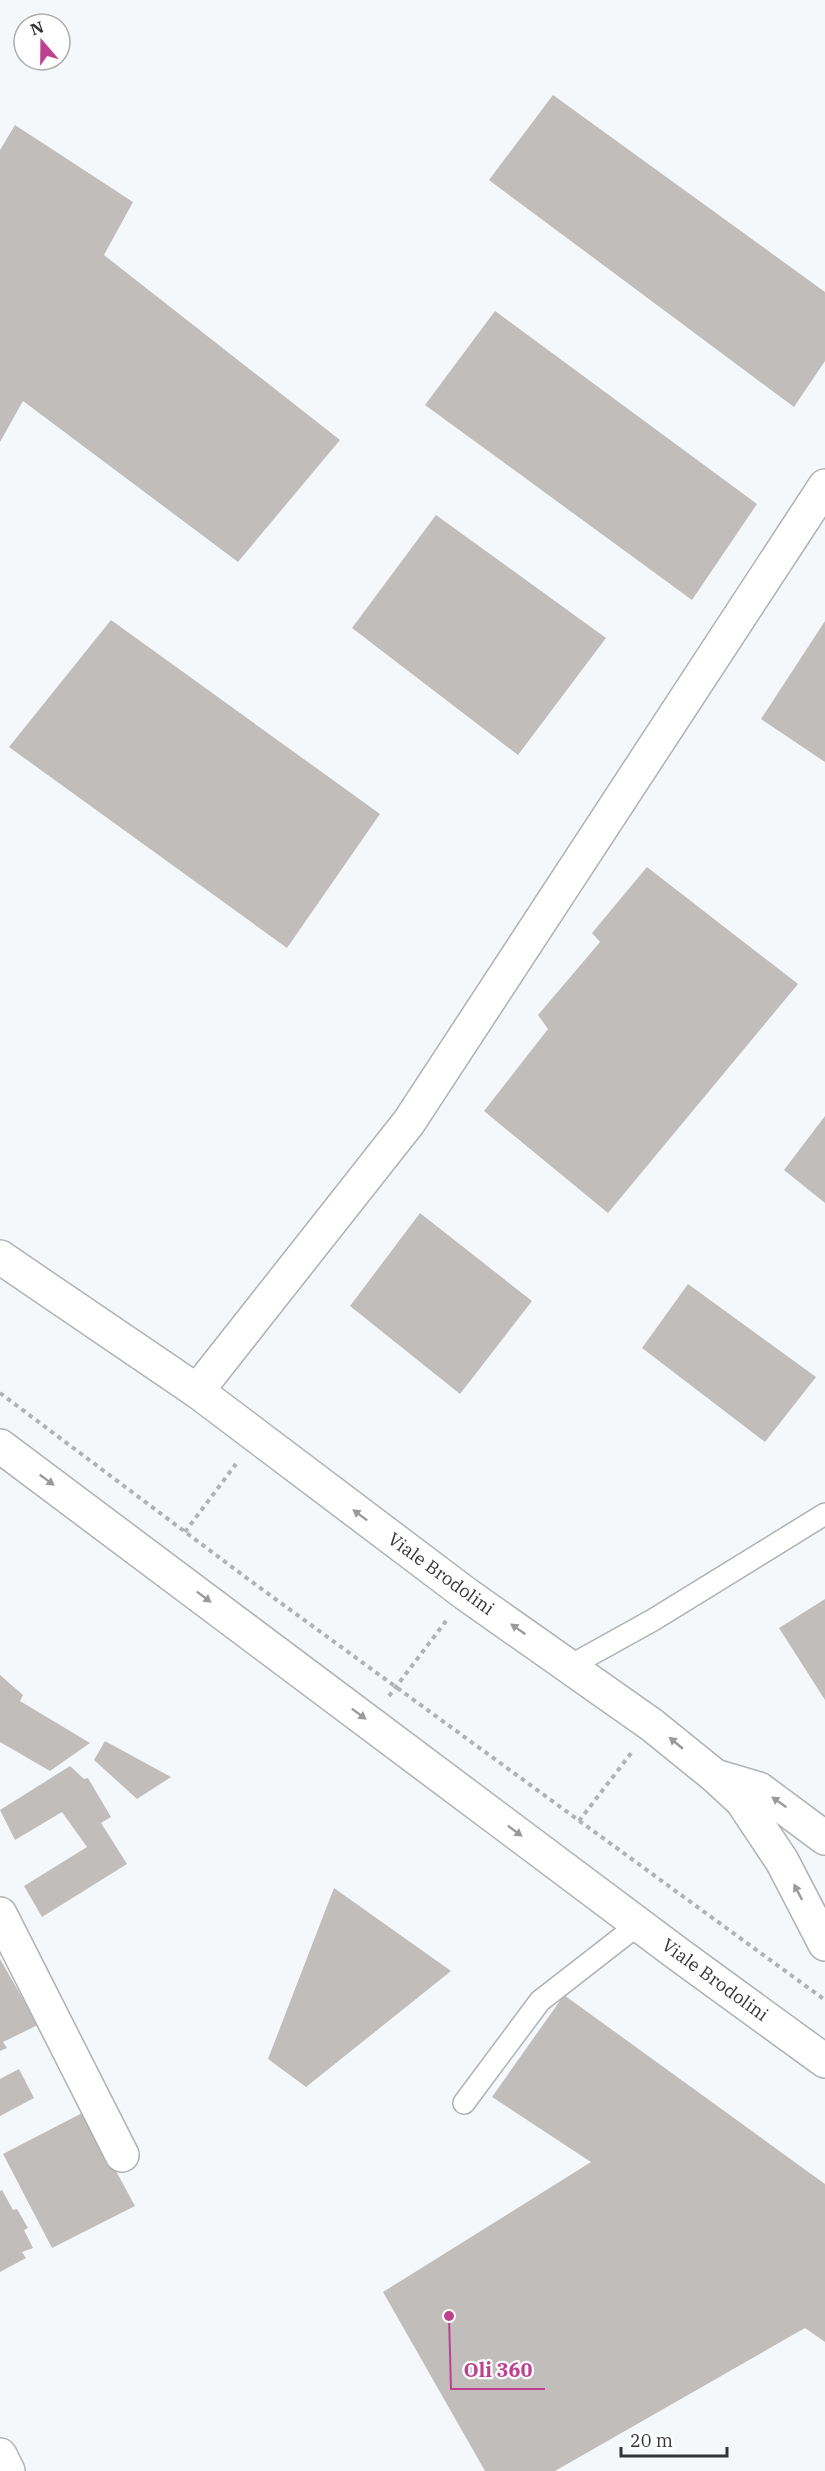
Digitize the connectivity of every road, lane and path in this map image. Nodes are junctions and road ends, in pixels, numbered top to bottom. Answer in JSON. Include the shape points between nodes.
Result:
{"nodes":[{"id":1,"x":825,"y":488,"type":"edge"},
{"id":2,"x":0,"y":1257,"type":"edge"},
{"id":3,"x":197,"y":1391,"type":"junction"},
{"id":4,"x":0,"y":1393,"type":"edge"},
{"id":5,"x":255,"y":1437,"type":"junction"},
{"id":6,"x":0,"y":1446,"type":"edge"},
{"id":7,"x":825,"y":1515,"type":"edge"},
{"id":8,"x":185,"y":1532,"type":"junction"},
{"id":9,"x":466,"y":1594,"type":"junction"},
{"id":10,"x":412,"y":1665,"type":"dead end"},
{"id":11,"x":570,"y":1666,"type":"junction"},
{"id":12,"x":652,"y":1725,"type":"junction"},
{"id":13,"x":715,"y":1776,"type":"junction"},
{"id":14,"x":579,"y":1821,"type":"junction"},
{"id":15,"x":825,"y":1838,"type":"edge"},
{"id":16,"x":0,"y":1914,"type":"edge"},
{"id":17,"x":639,"y":1924,"type":"junction"},
{"id":18,"x":823,"y":1934,"type":"edge"},
{"id":19,"x":825,"y":2000,"type":"edge"},
{"id":20,"x":825,"y":2061,"type":"edge"},
{"id":21,"x":464,"y":2103,"type":"dead end"},
{"id":22,"x":122,"y":2155,"type":"dead end"},
{"id":23,"x":0,"y":2455,"type":"edge"},
{"id":24,"x":8,"y":2471,"type":"edge"}],
"edges":[{"from":1,"to":3,"type":"street","via":[[409,1122]]},
{"from":2,"to":3,"type":"street","name":"Viale Brodolini"},
{"from":3,"to":5,"type":"street","name":"Viale Brodolini"},
{"from":4,"to":8,"type":"path"},
{"from":5,"to":8,"type":"path"},
{"from":9,"to":5,"type":"street","name":"Viale Brodolini","one_way":true},
{"from":6,"to":17,"type":"street","name":"Viale Brodolini","one_way":true},
{"from":7,"to":11,"type":"lane"},
{"from":8,"to":14,"type":"path"},
{"from":9,"to":10,"type":"path"},
{"from":11,"to":9,"type":"street","name":"Viale Brodolini","one_way":true},
{"from":11,"to":12,"type":"street","name":"Viale Brodolini"},
{"from":13,"to":12,"type":"street","name":"Viale Brodolini","one_way":true},
{"from":12,"to":14,"type":"path"},
{"from":15,"to":13,"type":"street","one_way":true,"via":[[759,1789]]},
{"from":18,"to":13,"type":"street","name":"Viale Brodolini","one_way":true,"via":[[776,1851],[742,1801]]},
{"from":14,"to":19,"type":"path"},
{"from":16,"to":22,"type":"street"},
{"from":17,"to":20,"type":"street","name":"Viale Brodolini"},
{"from":17,"to":21,"type":"lane","via":[[540,2001]]},
{"from":23,"to":24,"type":"street"}]}
